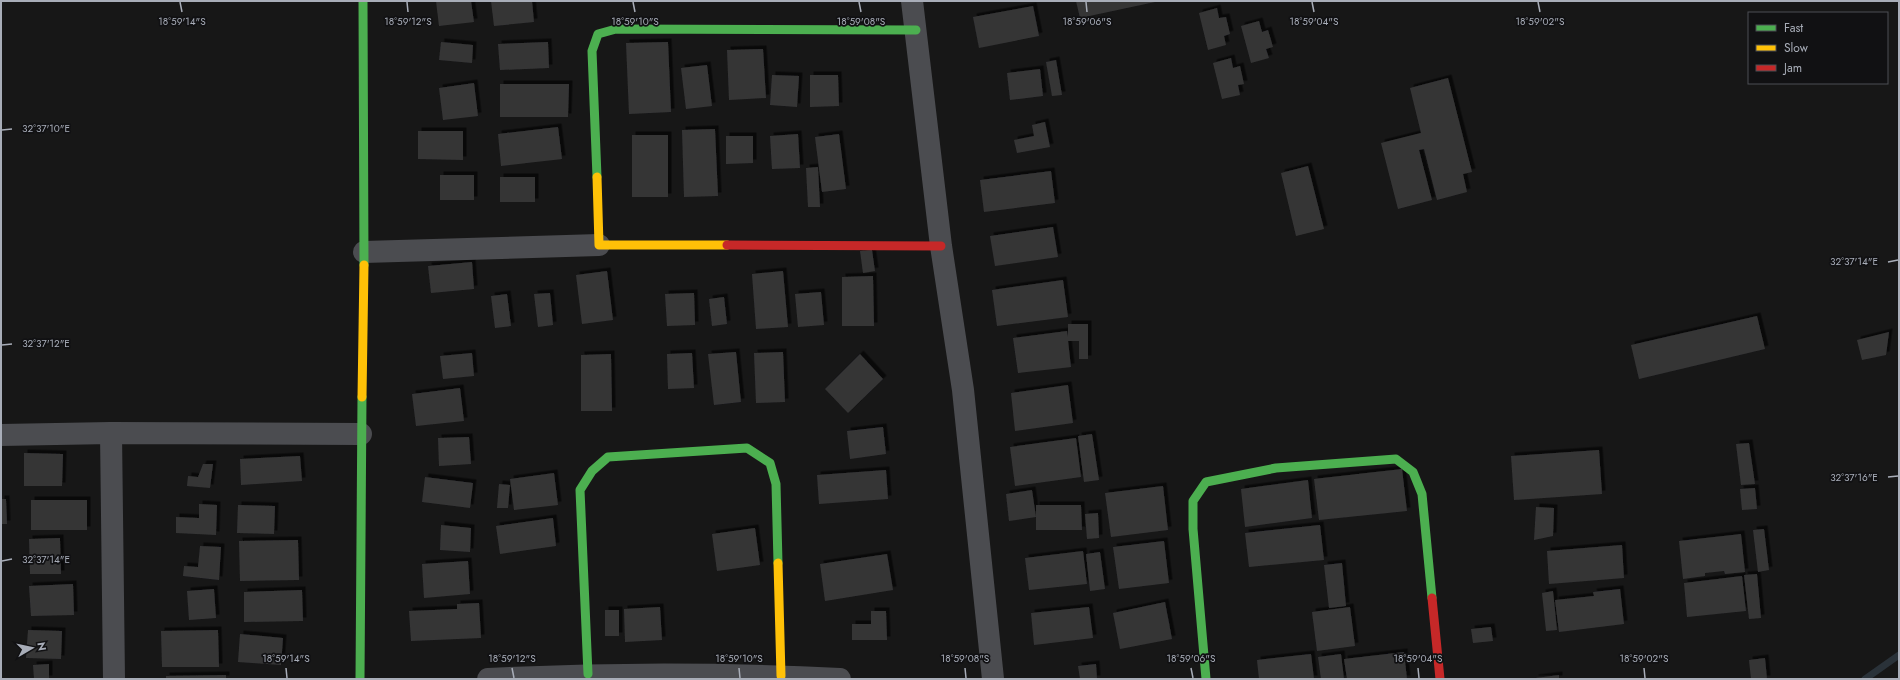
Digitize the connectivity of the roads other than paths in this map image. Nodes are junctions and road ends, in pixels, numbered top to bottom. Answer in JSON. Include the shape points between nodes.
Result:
{"nodes":[{"id":1,"x":363,"y":1,"type":"edge"},
{"id":2,"x":912,"y":1,"type":"edge"},
{"id":3,"x":916,"y":30,"type":"junction"},
{"id":4,"x":599,"y":245,"type":"junction"},
{"id":5,"x":941,"y":246,"type":"junction"},
{"id":6,"x":364,"y":252,"type":"junction"},
{"id":7,"x":111,"y":433,"type":"junction"},
{"id":8,"x":360,"y":434,"type":"junction"},
{"id":9,"x":1,"y":435,"type":"edge"},
{"id":10,"x":588,"y":674,"type":"junction"},
{"id":11,"x":781,"y":676,"type":"junction"},
{"id":12,"x":114,"y":679,"type":"edge"},
{"id":13,"x":360,"y":679,"type":"edge"},
{"id":14,"x":488,"y":679,"type":"edge"},
{"id":15,"x":840,"y":679,"type":"edge"},
{"id":16,"x":992,"y":679,"type":"edge"},
{"id":17,"x":1206,"y":679,"type":"edge"},
{"id":18,"x":1440,"y":679,"type":"edge"}],
"edges":[{"from":1,"to":6,"type":"street"},
{"from":2,"to":3,"type":"street"},
{"from":3,"to":4,"type":"street","via":[[616,29],[598,34],[592,51]]},
{"from":3,"to":5,"type":"street"},
{"from":4,"to":5,"type":"street"},
{"from":4,"to":6,"type":"street"},
{"from":5,"to":16,"type":"street","via":[[963,390]]},
{"from":6,"to":8,"type":"street"},
{"from":7,"to":8,"type":"street"},
{"from":7,"to":9,"type":"street"},
{"from":7,"to":12,"type":"street"},
{"from":8,"to":13,"type":"street"},
{"from":10,"to":11,"type":"street"},
{"from":10,"to":11,"type":"street","via":[[580,490],[592,471],[608,457],[747,448],[770,463],[776,484]]},
{"from":10,"to":14,"type":"street"},
{"from":11,"to":15,"type":"street"},
{"from":17,"to":18,"type":"street","via":[[1193,508],[1193,501],[1206,482],[1231,475],[1304,464],[1396,459],[1413,472],[1422,494]]}]}
